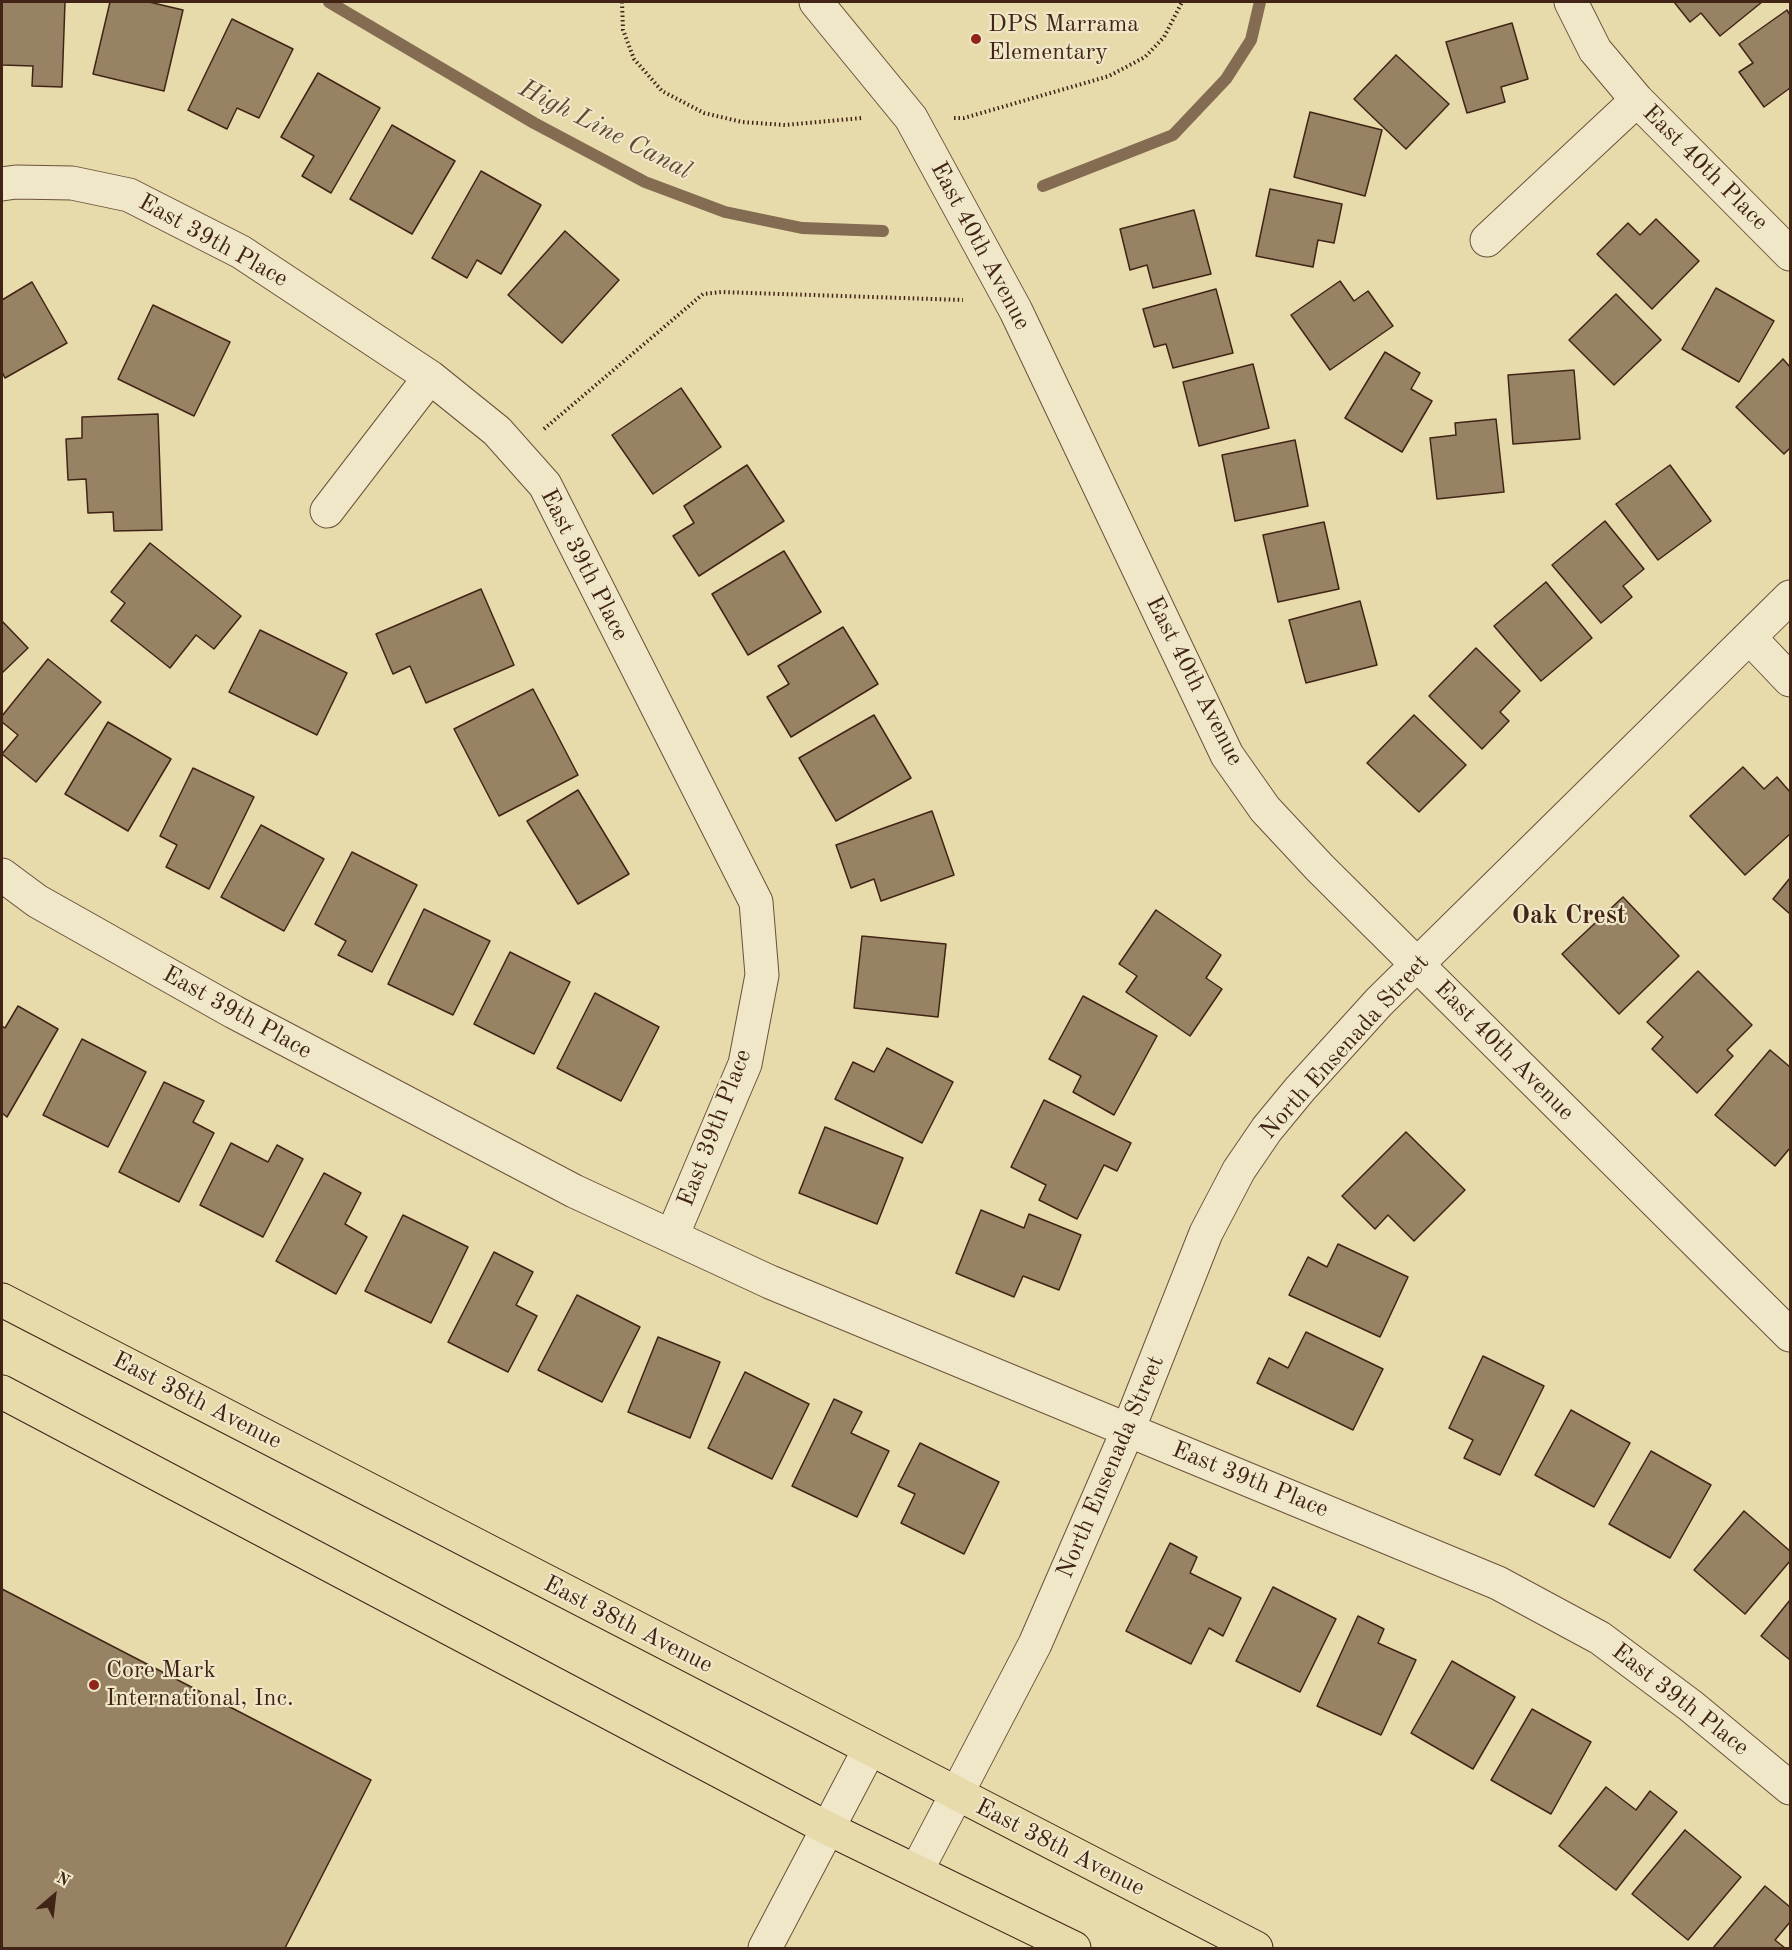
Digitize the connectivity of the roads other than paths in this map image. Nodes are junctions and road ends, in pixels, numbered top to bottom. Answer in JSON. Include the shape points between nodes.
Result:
{"nodes":[{"id":1,"x":816,"y":2,"type":"edge"},
{"id":2,"x":1571,"y":2,"type":"edge"},
{"id":3,"x":1637,"y":100,"type":"junction"},
{"id":4,"x":2,"y":184,"type":"edge"},
{"id":5,"x":1487,"y":240,"type":"dead end"},
{"id":6,"x":1791,"y":254,"type":"edge"},
{"id":7,"x":430,"y":377,"type":"junction"},
{"id":8,"x":327,"y":511,"type":"dead end"},
{"id":9,"x":1791,"y":597,"type":"edge"},
{"id":10,"x":1750,"y":638,"type":"junction"},
{"id":11,"x":1791,"y":680,"type":"edge"},
{"id":12,"x":2,"y":875,"type":"edge"},
{"id":13,"x":1416,"y":964,"type":"junction"},
{"id":14,"x":672,"y":1236,"type":"junction"},
{"id":15,"x":2,"y":1300,"type":"edge"},
{"id":16,"x":1791,"y":1335,"type":"edge"},
{"id":17,"x":2,"y":1392,"type":"edge"},
{"id":18,"x":1128,"y":1430,"type":"junction"},
{"id":19,"x":869,"y":1750,"type":"junction"},
{"id":20,"x":1791,"y":1788,"type":"edge"},
{"id":21,"x":956,"y":1795,"type":"junction"},
{"id":22,"x":827,"y":1828,"type":"junction"},
{"id":23,"x":917,"y":1870,"type":"junction"},
{"id":24,"x":765,"y":1948,"type":"edge"},
{"id":25,"x":1074,"y":1948,"type":"edge"},
{"id":26,"x":1256,"y":1948,"type":"edge"}],
"edges":[{"from":1,"to":13,"type":"street","name":"East 40th Avenue","via":[[911,118],[971,226],[1016,311],[1227,755],[1265,809]]},
{"from":2,"to":3,"type":"street","via":[[1595,50]]},
{"from":3,"to":5,"type":"street","name":"East 40th Place"},
{"from":3,"to":6,"type":"street","name":"East 40th Place"},
{"from":4,"to":7,"type":"street","name":"East 39th Place","via":[[72,183],[129,195],[241,252]]},
{"from":7,"to":8,"type":"street"},
{"from":7,"to":14,"type":"street","name":"East 39th Place","via":[[497,430],[544,485],[756,902],[762,975],[745,1064]]},
{"from":9,"to":10,"type":"street","name":"North Ensenada Street"},
{"from":10,"to":11,"type":"street"},
{"from":10,"to":13,"type":"street","name":"North Ensenada Street"},
{"from":12,"to":14,"type":"street","name":"East 39th Place","via":[[37,901],[245,1018],[574,1191]]},
{"from":13,"to":16,"type":"street","name":"East 40th Avenue"},
{"from":13,"to":18,"type":"street","name":"North Ensenada Street","via":[[1300,1089],[1239,1170],[1206,1233]]},
{"from":14,"to":18,"type":"street","name":"East 39th Place","via":[[770,1282]]},
{"from":15,"to":19,"type":"main road","name":"East 38th Avenue"},
{"from":17,"to":22,"type":"main road"},
{"from":18,"to":20,"type":"street","name":"East 39th Place","via":[[1498,1583],[1590,1632],[1691,1706]]},
{"from":18,"to":21,"type":"street","name":"North Ensenada Street","via":[[1035,1644]]},
{"from":19,"to":21,"type":"main road","name":"East 38th Avenue"},
{"from":19,"to":22,"type":"street"},
{"from":21,"to":23,"type":"street","name":"North Ensenada Street"},
{"from":21,"to":26,"type":"main road","name":"East 38th Avenue"},
{"from":22,"to":23,"type":"main road"},
{"from":22,"to":24,"type":"street"},
{"from":23,"to":25,"type":"main road"}]}
